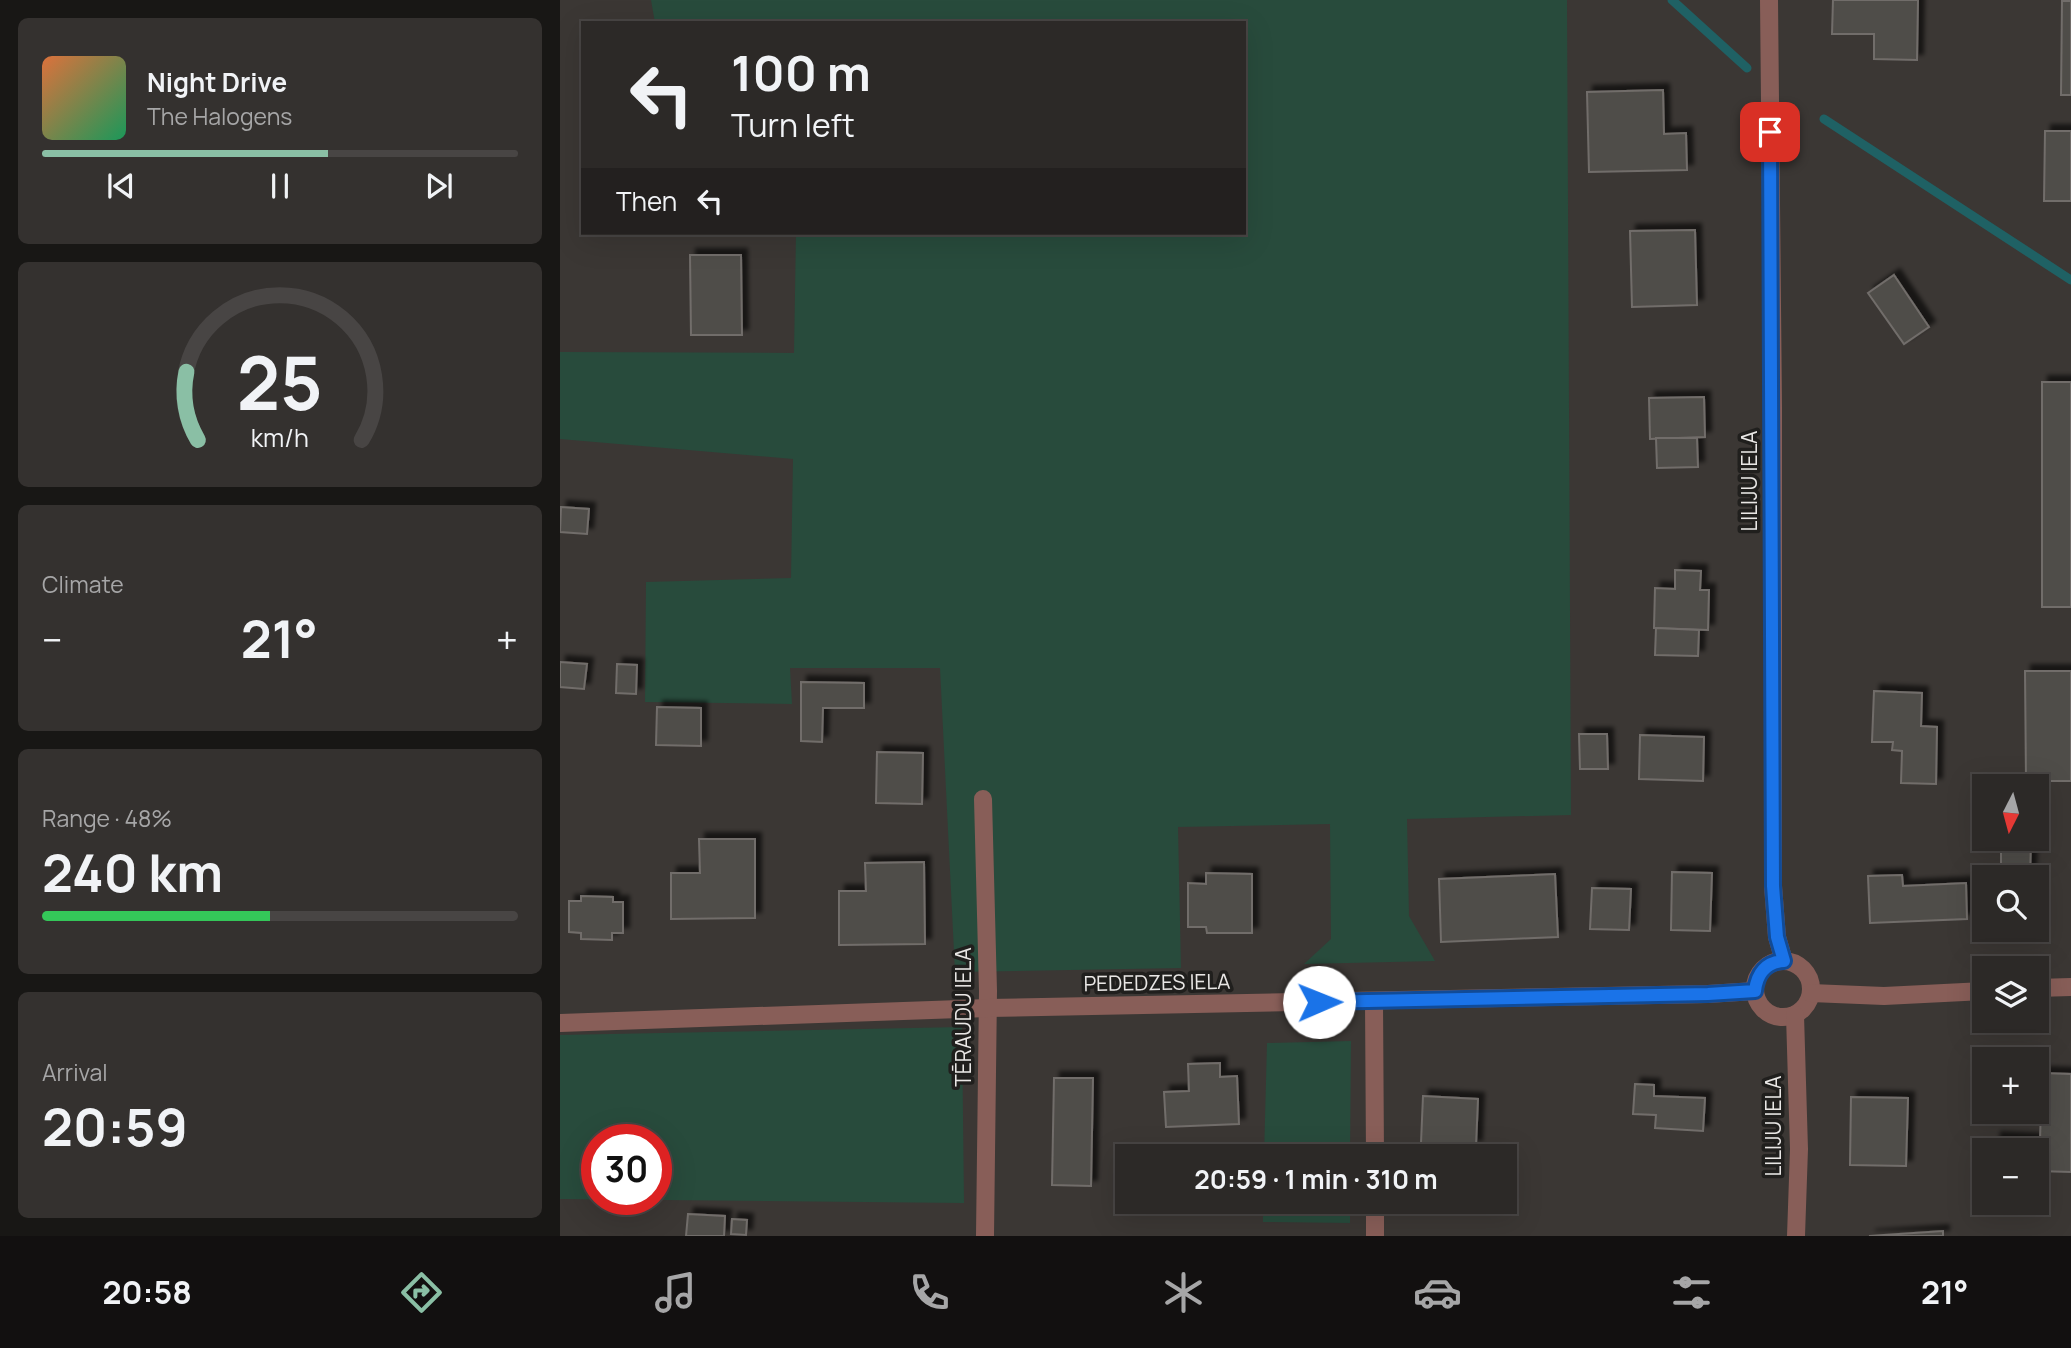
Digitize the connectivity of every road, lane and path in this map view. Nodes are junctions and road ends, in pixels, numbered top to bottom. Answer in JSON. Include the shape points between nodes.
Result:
{"nodes":[{"id":1,"x":1769,"y":0,"type":"edge"},
{"id":2,"x":983,"y":799,"type":"dead end"},
{"id":3,"x":1784,"y":961,"type":"junction"},
{"id":4,"x":2071,"y":986,"type":"edge"},
{"id":5,"x":2049,"y":987,"type":"edge"},
{"id":6,"x":1755,"y":991,"type":"junction"},
{"id":7,"x":1972,"y":992,"type":"edge"},
{"id":8,"x":1811,"y":993,"type":"junction"},
{"id":9,"x":1374,"y":1002,"type":"junction"},
{"id":10,"x":988,"y":1008,"type":"junction"},
{"id":11,"x":1795,"y":1015,"type":"junction"},
{"id":12,"x":560,"y":1023,"type":"edge"},
{"id":13,"x":1374,"y":1144,"type":"edge"},
{"id":14,"x":1375,"y":1214,"type":"edge"},
{"id":15,"x":985,"y":1236,"type":"edge"},
{"id":16,"x":1375,"y":1236,"type":"edge"},
{"id":17,"x":1796,"y":1236,"type":"edge"}],
"edges":[{"from":1,"to":3,"type":"street","name":"LILIJU IELA","via":[[1773,886]]},
{"from":2,"to":10,"type":"street","name":"TĒRAUDU IELA"},
{"from":3,"to":6,"type":"street","via":[[1760,973]]},
{"from":3,"to":8,"type":"street","via":[[1808,974]]},
{"from":4,"to":5,"type":"street"},
{"from":6,"to":9,"type":"street","name":"PEDEDZES IELA"},
{"from":6,"to":11,"type":"street","via":[[1769,1014]]},
{"from":7,"to":8,"type":"street","via":[[1884,996]]},
{"from":8,"to":11,"type":"street","via":[[1806,1006]]},
{"from":9,"to":10,"type":"street","name":"PEDEDZES IELA"},
{"from":9,"to":13,"type":"street"},
{"from":10,"to":12,"type":"street","name":"PEDEDZES IELA"},
{"from":10,"to":15,"type":"street","name":"TĒRAUDU IELA"},
{"from":11,"to":17,"type":"street","name":"LILIJU IELA"},
{"from":14,"to":16,"type":"street"}]}
